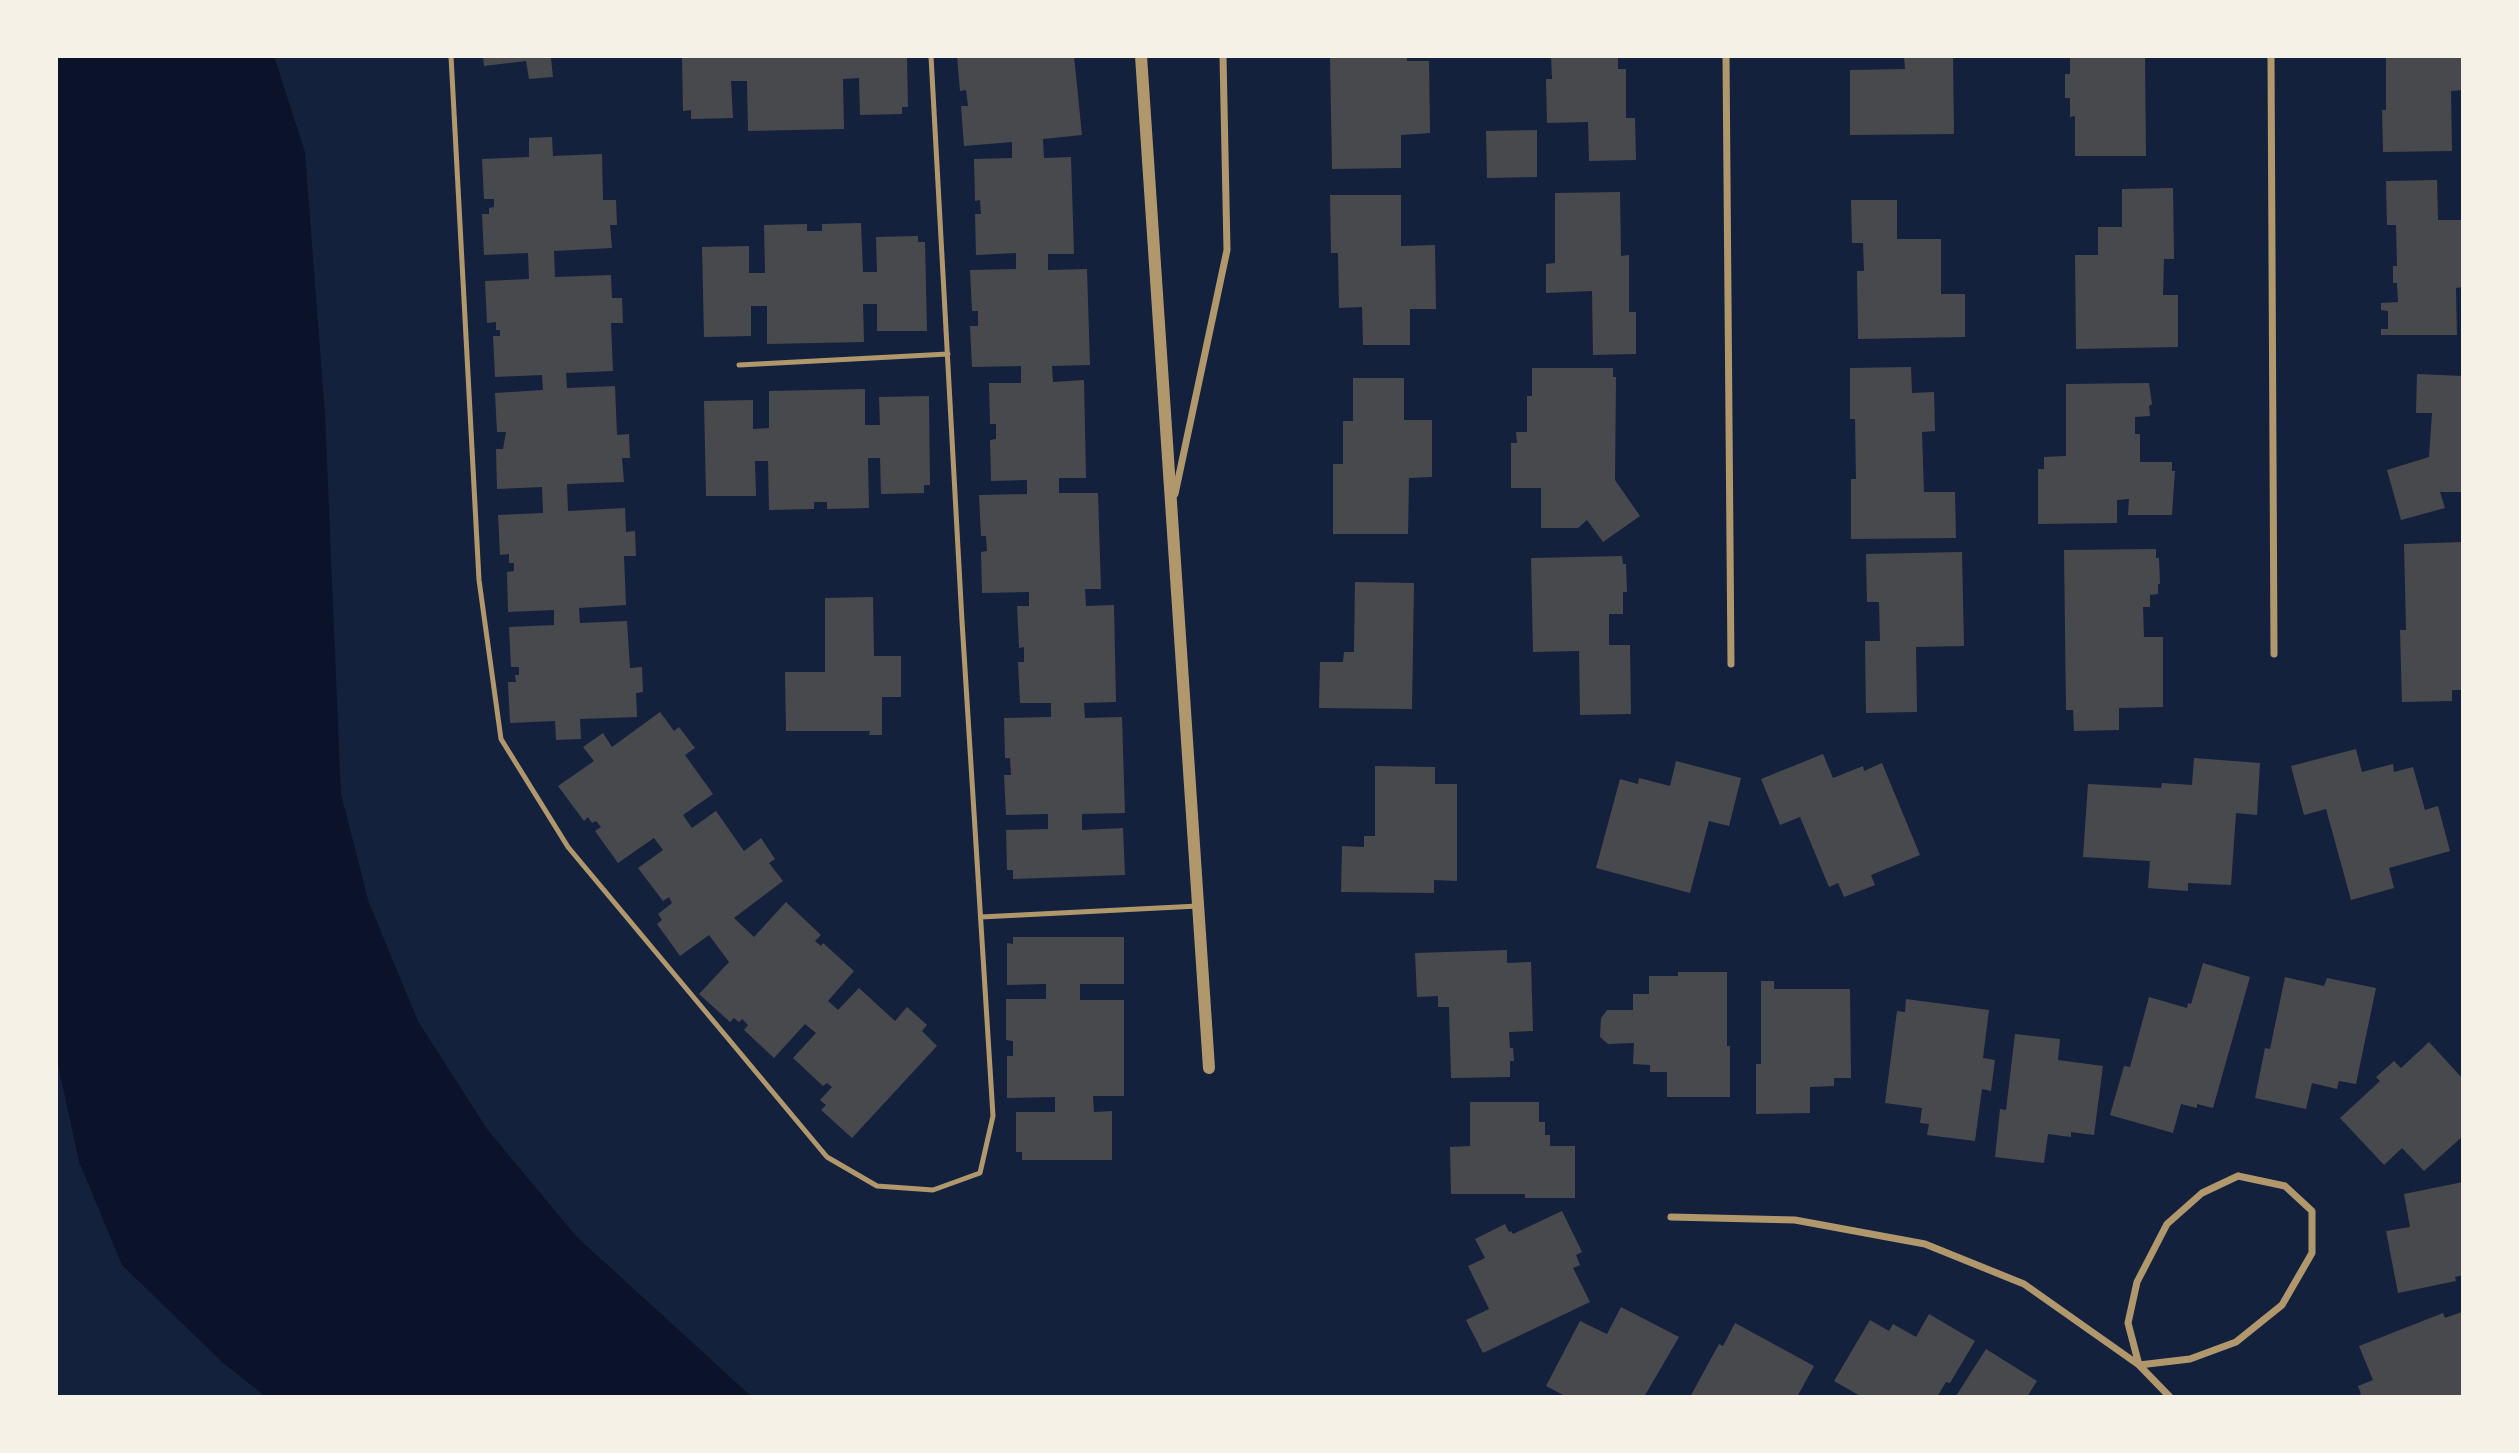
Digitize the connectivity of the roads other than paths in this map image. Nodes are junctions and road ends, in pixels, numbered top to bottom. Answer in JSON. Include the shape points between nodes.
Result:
{"nodes":[{"id":1,"x":451,"y":56,"type":"edge"},
{"id":2,"x":931,"y":56,"type":"edge"},
{"id":3,"x":1141,"y":56,"type":"edge"},
{"id":4,"x":1223,"y":56,"type":"edge"},
{"id":5,"x":1726,"y":56,"type":"edge"},
{"id":6,"x":2271,"y":56,"type":"edge"},
{"id":7,"x":948,"y":354,"type":"junction"},
{"id":8,"x":739,"y":365,"type":"dead end"},
{"id":9,"x":1172,"y":504,"type":"junction"},
{"id":10,"x":2274,"y":654,"type":"dead end"},
{"id":11,"x":1731,"y":664,"type":"dead end"},
{"id":12,"x":1198,"y":906,"type":"junction"},
{"id":13,"x":981,"y":917,"type":"junction"},
{"id":14,"x":1209,"y":1068,"type":"dead end"},
{"id":15,"x":1671,"y":1217,"type":"dead end"},
{"id":16,"x":2138,"y":1365,"type":"junction"},
{"id":17,"x":2170,"y":1397,"type":"edge"}],
"edges":[{"from":1,"to":13,"type":"lane","via":[[478,580],[501,739],[568,847],[827,1157],[877,1186],[933,1190],[980,1173],[993,1116]]},
{"from":2,"to":7,"type":"lane"},
{"from":3,"to":9,"type":"street"},
{"from":4,"to":9,"type":"street","via":[[1227,250]]},
{"from":5,"to":11,"type":"street"},
{"from":6,"to":10,"type":"street"},
{"from":7,"to":8,"type":"lane"},
{"from":7,"to":13,"type":"lane"},
{"from":9,"to":12,"type":"street"},
{"from":12,"to":13,"type":"lane"},
{"from":12,"to":14,"type":"street"},
{"from":15,"to":16,"type":"street","via":[[1795,1220],[1925,1244],[2024,1284]]},
{"from":16,"to":16,"type":"street","via":[[2190,1359],[2236,1342],[2282,1305],[2312,1252],[2312,1212],[2285,1186],[2238,1177],[2202,1193],[2167,1224],[2137,1282],[2128,1324]]},
{"from":16,"to":17,"type":"street"}]}
